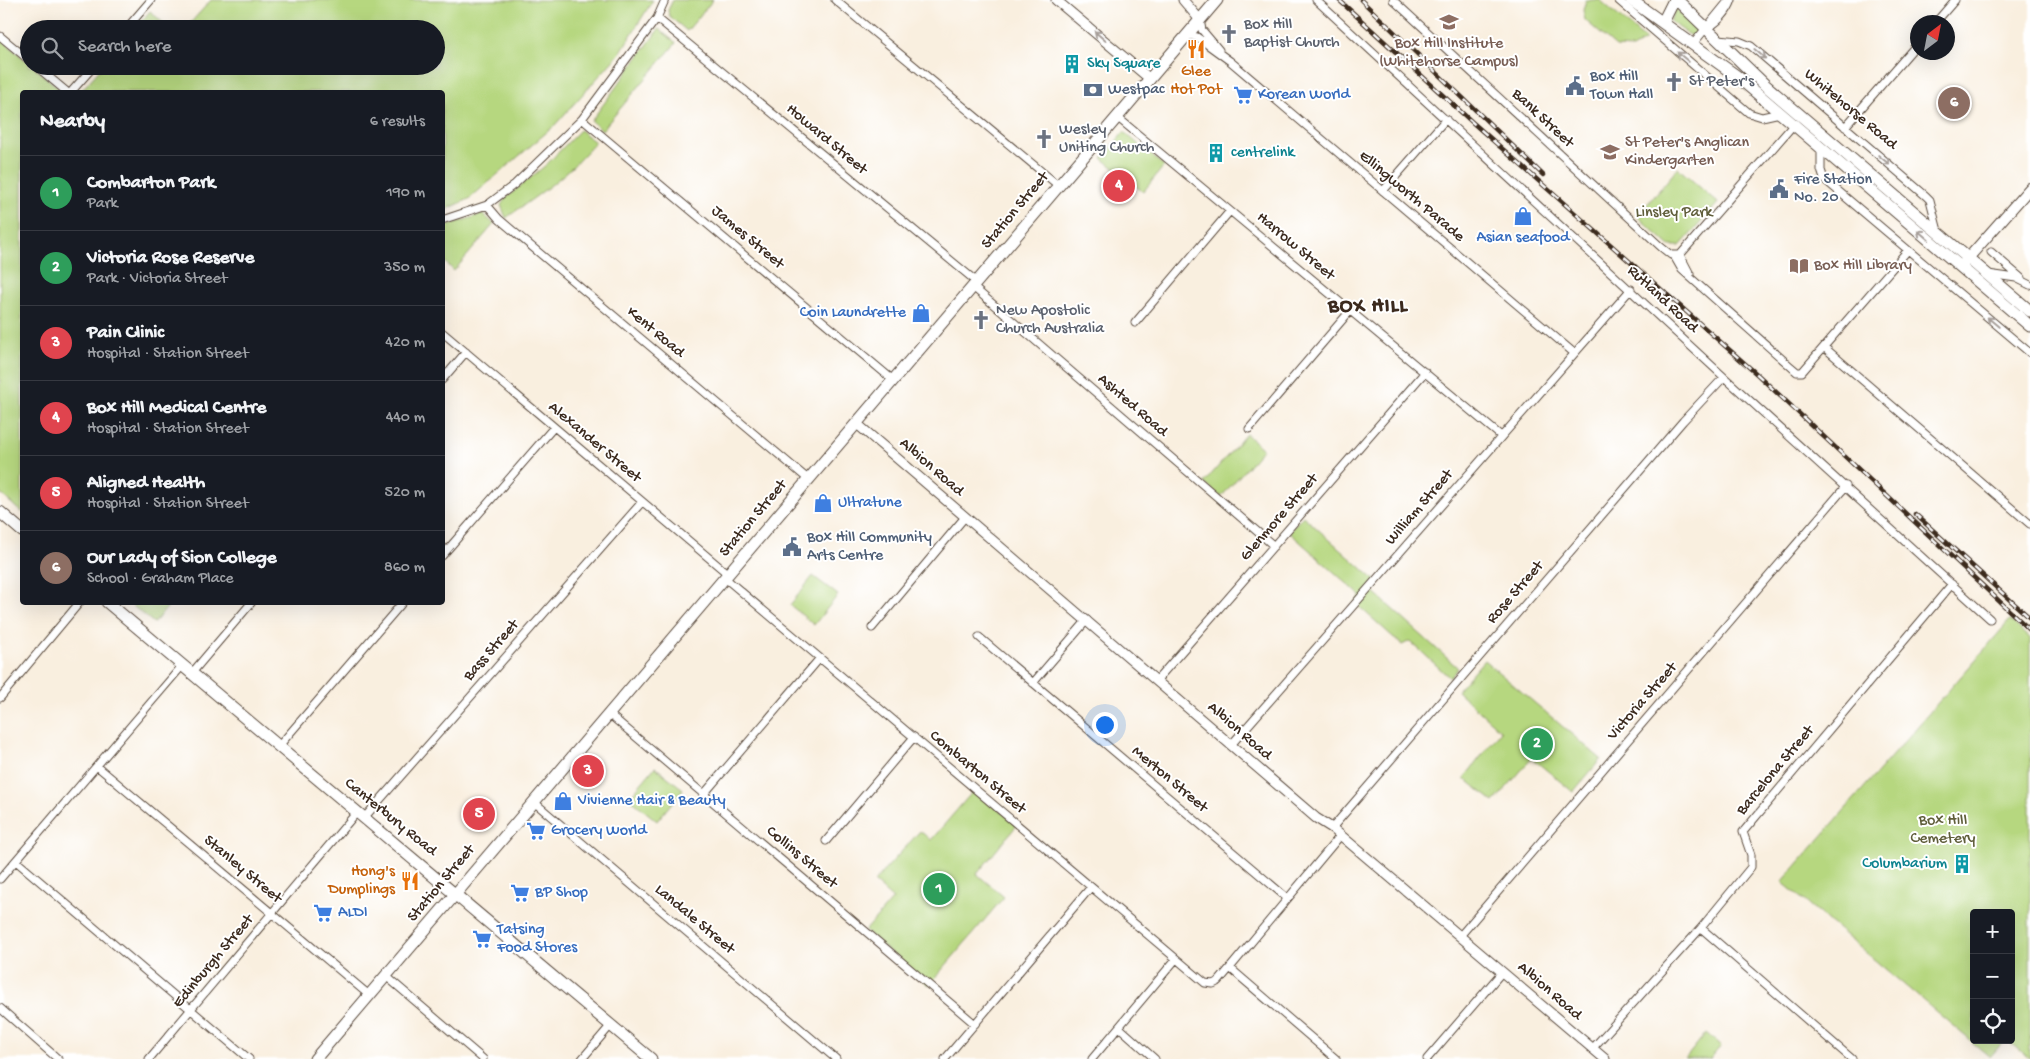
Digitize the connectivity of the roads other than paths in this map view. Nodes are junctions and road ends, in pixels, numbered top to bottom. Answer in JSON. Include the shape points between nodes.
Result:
{"nodes":[{"id":1,"x":151,"y":0,"type":"edge"},
{"id":2,"x":665,"y":0,"type":"edge"},
{"id":3,"x":835,"y":0,"type":"edge"},
{"id":4,"x":1056,"y":0,"type":"edge"},
{"id":5,"x":1183,"y":0,"type":"edge"},
{"id":6,"x":1217,"y":0,"type":"edge"},
{"id":7,"x":1316,"y":0,"type":"edge"},
{"id":8,"x":1393,"y":0,"type":"edge"},
{"id":9,"x":1618,"y":0,"type":"edge"},
{"id":10,"x":1631,"y":0,"type":"edge"},
{"id":11,"x":1675,"y":0,"type":"edge"},
{"id":12,"x":1730,"y":0,"type":"edge"},
{"id":13,"x":1955,"y":0,"type":"edge"},
{"id":14,"x":1942,"y":15,"type":"edge"},
{"id":15,"x":657,"y":18,"type":"junction"},
{"id":16,"x":134,"y":20,"type":"edge"},
{"id":17,"x":1200,"y":20,"type":"junction"},
{"id":18,"x":1663,"y":22,"type":"junction"},
{"id":19,"x":1705,"y":29,"type":"junction"},
{"id":20,"x":1655,"y":34,"type":"junction"},
{"id":21,"x":1187,"y":35,"type":"junction"},
{"id":22,"x":0,"y":36,"type":"edge"},
{"id":23,"x":1716,"y":39,"type":"junction"},
{"id":24,"x":1693,"y":44,"type":"junction"},
{"id":25,"x":1910,"y":52,"type":"edge"},
{"id":26,"x":20,"y":53,"type":"edge"},
{"id":27,"x":1230,"y":61,"type":"junction"},
{"id":28,"x":47,"y":75,"type":"edge"},
{"id":29,"x":86,"y":75,"type":"edge"},
{"id":30,"x":1150,"y":79,"type":"junction"},
{"id":31,"x":65,"y":90,"type":"edge"},
{"id":32,"x":73,"y":90,"type":"edge"},
{"id":33,"x":1780,"y":113,"type":"junction"},
{"id":34,"x":1117,"y":117,"type":"junction"},
{"id":35,"x":582,"y":118,"type":"junction"},
{"id":36,"x":1446,"y":119,"type":"junction"},
{"id":37,"x":1797,"y":120,"type":"junction"},
{"id":38,"x":1845,"y":127,"type":"junction"},
{"id":39,"x":1821,"y":147,"type":"junction"},
{"id":40,"x":1059,"y":186,"type":"junction"},
{"id":41,"x":2030,"y":188,"type":"edge"},
{"id":42,"x":1383,"y":191,"type":"junction"},
{"id":43,"x":487,"y":205,"type":"junction"},
{"id":44,"x":1230,"y":211,"type":"junction"},
{"id":45,"x":445,"y":219,"type":"edge"},
{"id":46,"x":1938,"y":233,"type":"junction"},
{"id":47,"x":1908,"y":250,"type":"junction"},
{"id":48,"x":1991,"y":252,"type":"dead end"},
{"id":49,"x":1677,"y":255,"type":"junction"},
{"id":50,"x":1964,"y":263,"type":"junction"},
{"id":51,"x":1986,"y":273,"type":"junction"},
{"id":52,"x":2027,"y":283,"type":"edge"},
{"id":53,"x":975,"y":284,"type":"junction"},
{"id":54,"x":1631,"y":289,"type":"junction"},
{"id":55,"x":1350,"y":310,"type":"junction"},
{"id":56,"x":2030,"y":311,"type":"edge"},
{"id":57,"x":1135,"y":323,"type":"dead end"},
{"id":58,"x":2030,"y":326,"type":"edge"},
{"id":59,"x":445,"y":334,"type":"edge"},
{"id":60,"x":1825,"y":348,"type":"junction"},
{"id":61,"x":466,"y":352,"type":"junction"},
{"id":62,"x":1574,"y":353,"type":"junction"},
{"id":63,"x":2030,"y":353,"type":"edge"},
{"id":64,"x":1424,"y":372,"type":"junction"},
{"id":65,"x":445,"y":376,"type":"edge"},
{"id":66,"x":1724,"y":377,"type":"junction"},
{"id":67,"x":893,"y":380,"type":"junction"},
{"id":68,"x":856,"y":423,"type":"junction"},
{"id":69,"x":554,"y":427,"type":"junction"},
{"id":70,"x":1249,"y":429,"type":"dead end"},
{"id":71,"x":1501,"y":436,"type":"junction"},
{"id":72,"x":809,"y":480,"type":"junction"},
{"id":73,"x":1846,"y":486,"type":"junction"},
{"id":74,"x":642,"y":502,"type":"junction"},
{"id":75,"x":0,"y":512,"type":"edge"},
{"id":76,"x":966,"y":517,"type":"junction"},
{"id":77,"x":2030,"y":524,"type":"edge"},
{"id":78,"x":20,"y":529,"type":"edge"},
{"id":79,"x":1274,"y":546,"type":"junction"},
{"id":80,"x":445,"y":553,"type":"edge"},
{"id":81,"x":727,"y":576,"type":"junction"},
{"id":82,"x":1952,"y":584,"type":"junction"},
{"id":83,"x":78,"y":605,"type":"edge"},
{"id":84,"x":111,"y":605,"type":"edge"},
{"id":85,"x":249,"y":605,"type":"edge"},
{"id":86,"x":399,"y":605,"type":"edge"},
{"id":87,"x":1990,"y":619,"type":"dead end"},
{"id":88,"x":1087,"y":620,"type":"junction"},
{"id":89,"x":872,"y":628,"type":"dead end"},
{"id":90,"x":978,"y":637,"type":"dead end"},
{"id":91,"x":820,"y":658,"type":"junction"},
{"id":92,"x":187,"y":670,"type":"junction"},
{"id":93,"x":1156,"y":681,"type":"junction"},
{"id":94,"x":1033,"y":683,"type":"junction"},
{"id":95,"x":0,"y":698,"type":"edge"},
{"id":96,"x":609,"y":714,"type":"junction"},
{"id":97,"x":914,"y":737,"type":"junction"},
{"id":98,"x":1231,"y":745,"type":"junction"},
{"id":99,"x":278,"y":747,"type":"junction"},
{"id":100,"x":98,"y":767,"type":"junction"},
{"id":101,"x":704,"y":794,"type":"junction"},
{"id":102,"x":534,"y":802,"type":"junction"},
{"id":103,"x":361,"y":815,"type":"junction"},
{"id":104,"x":1332,"y":828,"type":"junction"},
{"id":105,"x":1340,"y":836,"type":"junction"},
{"id":106,"x":826,"y":841,"type":"dead end"},
{"id":107,"x":16,"y":861,"type":"junction"},
{"id":108,"x":0,"y":879,"type":"edge"},
{"id":109,"x":1091,"y":887,"type":"junction"},
{"id":110,"x":456,"y":894,"type":"junction"},
{"id":111,"x":1287,"y":898,"type":"junction"},
{"id":112,"x":272,"y":913,"type":"junction"},
{"id":113,"x":1700,"y":928,"type":"junction"},
{"id":114,"x":1460,"y":936,"type":"junction"},
{"id":115,"x":1176,"y":959,"type":"junction"},
{"id":116,"x":1230,"y":968,"type":"junction"},
{"id":117,"x":1502,"y":972,"type":"junction"},
{"id":118,"x":386,"y":976,"type":"junction"},
{"id":119,"x":369,"y":995,"type":"junction"},
{"id":120,"x":0,"y":1008,"type":"edge"},
{"id":121,"x":191,"y":1011,"type":"junction"},
{"id":122,"x":975,"y":1024,"type":"junction"},
{"id":123,"x":611,"y":1025,"type":"junction"},
{"id":124,"x":1119,"y":1028,"type":"junction"},
{"id":125,"x":1592,"y":1049,"type":"junction"},
{"id":126,"x":58,"y":1059,"type":"edge"},
{"id":127,"x":149,"y":1059,"type":"edge"},
{"id":128,"x":249,"y":1059,"type":"edge"},
{"id":129,"x":315,"y":1059,"type":"edge"},
{"id":130,"x":483,"y":1059,"type":"edge"},
{"id":131,"x":582,"y":1059,"type":"edge"},
{"id":132,"x":651,"y":1059,"type":"edge"},
{"id":133,"x":836,"y":1059,"type":"edge"},
{"id":134,"x":945,"y":1059,"type":"edge"},
{"id":135,"x":1092,"y":1059,"type":"edge"},
{"id":136,"x":1156,"y":1059,"type":"edge"},
{"id":137,"x":1336,"y":1059,"type":"edge"},
{"id":138,"x":1427,"y":1059,"type":"edge"},
{"id":139,"x":1605,"y":1059,"type":"edge"},
{"id":140,"x":1852,"y":1059,"type":"edge"}],
"edges":[{"from":1,"to":16,"type":"street"},
{"from":2,"to":15,"type":"street"},
{"from":3,"to":40,"type":"street"},
{"from":30,"to":4,"type":"street","one_way":true},
{"from":5,"to":17,"type":"street"},
{"from":6,"to":17,"type":"main road","name":"Station Street"},
{"from":7,"to":36,"type":"street","name":"Rutland Road"},
{"from":8,"to":49,"type":"street","name":"Bank Street","via":[[1661,247]]},
{"from":9,"to":20,"type":"street"},
{"from":10,"to":18,"type":"main road"},
{"from":11,"to":18,"type":"main road"},
{"from":11,"to":19,"type":"main road"},
{"from":12,"to":19,"type":"street"},
{"from":13,"to":14,"type":"street"},
{"from":15,"to":35,"type":"street"},
{"from":15,"to":53,"type":"street","name":"Howard Street"},
{"from":17,"to":21,"type":"main road","name":"Station Street"},
{"from":17,"to":27,"type":"street","name":"Ellingworth Parade","via":[[1202,30]]},
{"from":18,"to":20,"type":"street"},
{"from":18,"to":24,"type":"main road"},
{"from":19,"to":23,"type":"main road"},
{"from":19,"to":24,"type":"street"},
{"from":33,"to":20,"type":"street","one_way":true,"via":[[1762,117],[1749,113]]},
{"from":21,"to":27,"type":"street","name":"Ellingworth Parade","via":[[1197,37]]},
{"from":21,"to":30,"type":"main road","name":"Station Street"},
{"from":22,"to":26,"type":"street"},
{"from":23,"to":37,"type":"main road"},
{"from":23,"to":38,"type":"street","name":"Whitehorse Road","one_way":true,"via":[[1739,41],[1751,46]]},
{"from":24,"to":33,"type":"main road"},
{"from":25,"to":38,"type":"street"},
{"from":27,"to":42,"type":"street","name":"Ellingworth Parade"},
{"from":28,"to":31,"type":"street"},
{"from":29,"to":32,"type":"street"},
{"from":30,"to":34,"type":"main road","name":"Station Street"},
{"from":33,"to":37,"type":"main road"},
{"from":34,"to":40,"type":"main road","name":"Station Street"},
{"from":34,"to":44,"type":"street","name":"Harrow Street"},
{"from":35,"to":43,"type":"street","via":[[515,184]]},
{"from":35,"to":67,"type":"street","name":"James Street"},
{"from":36,"to":42,"type":"street"},
{"from":36,"to":54,"type":"street","name":"Rutland Road"},
{"from":37,"to":39,"type":"main road"},
{"from":37,"to":46,"type":"main road"},
{"from":37,"to":49,"type":"street"},
{"from":38,"to":46,"type":"street","name":"Whitehorse Road","one_way":true,"via":[[1930,200]]},
{"from":39,"to":47,"type":"street","via":[[1824,179]]},
{"from":50,"to":39,"type":"main road","one_way":true},
{"from":40,"to":53,"type":"main road","name":"Station Street"},
{"from":41,"to":50,"type":"main road"},
{"from":42,"to":62,"type":"street","name":"Ellingworth Parade"},
{"from":43,"to":45,"type":"street"},
{"from":43,"to":72,"type":"street","name":"Kent Road","via":[[499,219]]},
{"from":44,"to":55,"type":"street","name":"Harrow Street"},
{"from":44,"to":57,"type":"street"},
{"from":46,"to":50,"type":"main road"},
{"from":47,"to":60,"type":"street"},
{"from":63,"to":47,"type":"street","one_way":true},
{"from":48,"to":52,"type":"street"},
{"from":49,"to":60,"type":"street","name":"Bank Street","via":[[1678,266],[1798,372],[1802,372]]},
{"from":50,"to":51,"type":"main road"},
{"from":50,"to":58,"type":"main road"},
{"from":51,"to":52,"type":"street"},
{"from":51,"to":56,"type":"main road"},
{"from":53,"to":67,"type":"main road","name":"Station Street"},
{"from":53,"to":79,"type":"street","name":"Ashted Road"},
{"from":54,"to":62,"type":"street","name":"William Street"},
{"from":54,"to":66,"type":"street","name":"Rutland Road"},
{"from":55,"to":64,"type":"street","name":"Harrow Street"},
{"from":55,"to":70,"type":"street"},
{"from":59,"to":61,"type":"street","name":"Alexander Street"},
{"from":60,"to":77,"type":"street"},
{"from":61,"to":65,"type":"street"},
{"from":61,"to":69,"type":"street","name":"Alexander Street"},
{"from":62,"to":71,"type":"street","name":"William Street"},
{"from":64,"to":71,"type":"street","name":"Harrow Street"},
{"from":64,"to":79,"type":"street","name":"Glenmore Street"},
{"from":66,"to":73,"type":"street","name":"Rutland Road"},
{"from":66,"to":104,"type":"street","name":"Rose Street"},
{"from":67,"to":68,"type":"main road","name":"Station Street"},
{"from":68,"to":72,"type":"main road","name":"Station Street"},
{"from":68,"to":76,"type":"street","name":"Albion Road"},
{"from":69,"to":74,"type":"street","name":"Alexander Street"},
{"from":69,"to":80,"type":"street"},
{"from":71,"to":98,"type":"street","name":"William Street"},
{"from":72,"to":81,"type":"main road","name":"Station Street"},
{"from":73,"to":82,"type":"street","name":"Rutland Road"},
{"from":73,"to":114,"type":"street","name":"Victoria Street"},
{"from":74,"to":81,"type":"street","name":"Alexander Street"},
{"from":74,"to":103,"type":"street","name":"Bass Street"},
{"from":75,"to":78,"type":"main road"},
{"from":76,"to":88,"type":"street","name":"Albion Road"},
{"from":76,"to":89,"type":"street"},
{"from":79,"to":93,"type":"street","name":"Glenmore Street"},
{"from":81,"to":91,"type":"street","name":"Combarton Street"},
{"from":81,"to":96,"type":"main road","name":"Station Street"},
{"from":82,"to":87,"type":"street","name":"Rutland Road"},
{"from":82,"to":113,"type":"street","name":"Barcelona Street","via":[[1743,832],[1751,855],[1751,867]]},
{"from":83,"to":95,"type":"street"},
{"from":84,"to":92,"type":"main road","name":"Canterbury Road"},
{"from":85,"to":92,"type":"street"},
{"from":86,"to":99,"type":"street"},
{"from":88,"to":93,"type":"street","name":"Albion Road"},
{"from":88,"to":94,"type":"street"},
{"from":90,"to":94,"type":"street","name":"Merton Street"},
{"from":91,"to":97,"type":"street","name":"Combarton Street"},
{"from":91,"to":101,"type":"street"},
{"from":92,"to":99,"type":"main road","name":"Canterbury Road"},
{"from":92,"to":100,"type":"street"},
{"from":93,"to":98,"type":"street","name":"Albion Road"},
{"from":94,"to":111,"type":"street","name":"Merton Street"},
{"from":96,"to":101,"type":"street","name":"Collins Street"},
{"from":96,"to":102,"type":"main road","name":"Station Street"},
{"from":97,"to":106,"type":"street"},
{"from":97,"to":109,"type":"street","name":"Combarton Street"},
{"from":98,"to":104,"type":"street","name":"Albion Road"},
{"from":99,"to":103,"type":"main road","name":"Canterbury Road"},
{"from":100,"to":107,"type":"street"},
{"from":100,"to":112,"type":"street","name":"Stanley Street"},
{"from":101,"to":122,"type":"street","name":"Collins Street"},
{"from":102,"to":110,"type":"main road","name":"Station Street"},
{"from":102,"to":133,"type":"street","name":"Landale Street"},
{"from":103,"to":110,"type":"main road","name":"Canterbury Road"},
{"from":103,"to":112,"type":"street","name":"Edinburgh Street"},
{"from":104,"to":105,"type":"street","name":"Albion Road"},
{"from":105,"to":111,"type":"street"},
{"from":105,"to":114,"type":"street","name":"Albion Road"},
{"from":107,"to":108,"type":"street"},
{"from":107,"to":121,"type":"street"},
{"from":109,"to":115,"type":"street","name":"Combarton Street"},
{"from":109,"to":122,"type":"street"},
{"from":110,"to":118,"type":"main road","name":"Station Street"},
{"from":110,"to":123,"type":"main road","name":"Canterbury Road"},
{"from":111,"to":116,"type":"street"},
{"from":112,"to":119,"type":"street","name":"Stanley Street"},
{"from":112,"to":121,"type":"street","name":"Edinburgh Street"},
{"from":113,"to":125,"type":"street","name":"Barcelona Street"},
{"from":113,"to":140,"type":"street"},
{"from":114,"to":117,"type":"street","name":"Albion Road"},
{"from":115,"to":116,"type":"street","name":"Combarton Street","via":[[1206,984],[1213,984]]},
{"from":115,"to":124,"type":"street"},
{"from":116,"to":137,"type":"street"},
{"from":117,"to":125,"type":"street","name":"Albion Road"},
{"from":117,"to":138,"type":"street"},
{"from":118,"to":119,"type":"main road","name":"Station Street"},
{"from":118,"to":130,"type":"street"},
{"from":119,"to":129,"type":"main road","name":"Station Street"},
{"from":120,"to":126,"type":"street"},
{"from":121,"to":127,"type":"street","name":"Edinburgh Street"},
{"from":121,"to":128,"type":"street"},
{"from":122,"to":134,"type":"street"},
{"from":123,"to":131,"type":"street"},
{"from":123,"to":132,"type":"main road","name":"Canterbury Road"},
{"from":124,"to":135,"type":"street"},
{"from":124,"to":136,"type":"street"},
{"from":125,"to":139,"type":"street","name":"Albion Road"}]}
